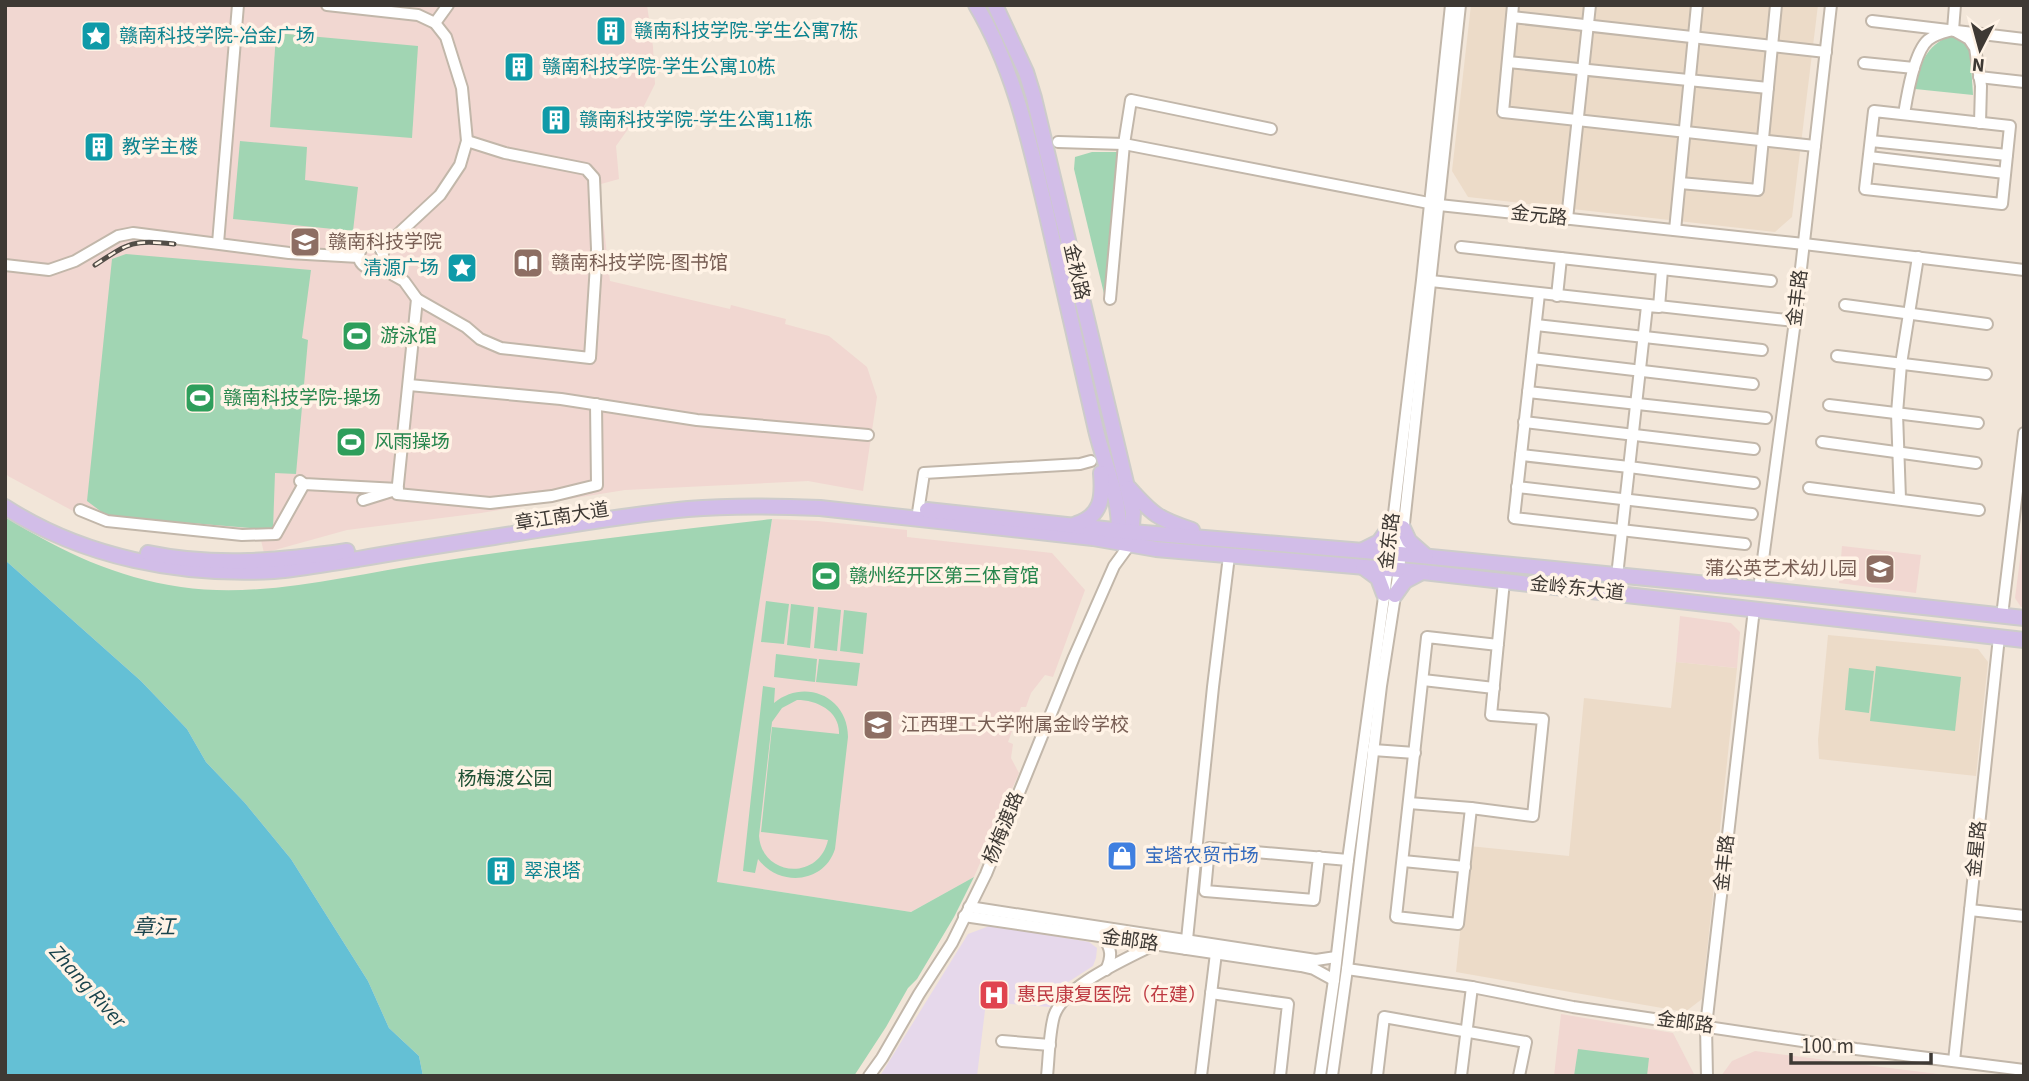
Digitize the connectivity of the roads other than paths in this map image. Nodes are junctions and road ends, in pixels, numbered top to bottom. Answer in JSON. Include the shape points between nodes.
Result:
{"nodes":[{"id":1,"x":238,"y":5,"type":"edge"},
{"id":2,"x":327,"y":5,"type":"edge"},
{"id":3,"x":448,"y":5,"type":"edge"},
{"id":4,"x":976,"y":5,"type":"edge"},
{"id":5,"x":995,"y":5,"type":"edge"},
{"id":6,"x":1451,"y":5,"type":"edge"},
{"id":7,"x":1460,"y":5,"type":"edge"},
{"id":8,"x":1590,"y":5,"type":"edge"},
{"id":9,"x":1697,"y":5,"type":"edge"},
{"id":10,"x":1776,"y":5,"type":"edge"},
{"id":11,"x":1831,"y":5,"type":"edge"},
{"id":12,"x":1955,"y":5,"type":"edge"},
{"id":13,"x":1513,"y":11,"type":"edge"},
{"id":14,"x":1872,"y":21,"type":"dead end"},
{"id":15,"x":435,"y":23,"type":"junction"},
{"id":16,"x":1588,"y":25,"type":"junction"},
{"id":17,"x":1953,"y":30,"type":"junction"},
{"id":18,"x":1694,"y":37,"type":"junction"},
{"id":19,"x":2024,"y":39,"type":"edge"},
{"id":20,"x":1773,"y":45,"type":"junction"},
{"id":21,"x":1826,"y":51,"type":"junction"},
{"id":22,"x":1508,"y":61,"type":"junction"},
{"id":23,"x":1864,"y":63,"type":"dead end"},
{"id":24,"x":1914,"y":68,"type":"junction"},
{"id":25,"x":1583,"y":69,"type":"junction"},
{"id":26,"x":1979,"y":77,"type":"junction"},
{"id":27,"x":1690,"y":80,"type":"junction"},
{"id":28,"x":2024,"y":82,"type":"edge"},
{"id":29,"x":1768,"y":88,"type":"junction"},
{"id":30,"x":1904,"y":114,"type":"junction"},
{"id":31,"x":1578,"y":120,"type":"junction"},
{"id":32,"x":1980,"y":123,"type":"junction"},
{"id":33,"x":1271,"y":129,"type":"dead end"},
{"id":34,"x":1685,"y":132,"type":"junction"},
{"id":35,"x":1763,"y":140,"type":"junction"},
{"id":36,"x":467,"y":141,"type":"junction"},
{"id":37,"x":1871,"y":141,"type":"junction"},
{"id":38,"x":1058,"y":142,"type":"dead end"},
{"id":39,"x":1124,"y":144,"type":"junction"},
{"id":40,"x":1815,"y":146,"type":"junction"},
{"id":41,"x":2007,"y":155,"type":"junction"},
{"id":42,"x":1869,"y":158,"type":"junction"},
{"id":43,"x":2005,"y":173,"type":"junction"},
{"id":44,"x":1680,"y":183,"type":"junction"},
{"id":45,"x":1434,"y":204,"type":"junction"},
{"id":46,"x":1567,"y":219,"type":"junction"},
{"id":47,"x":1675,"y":230,"type":"junction"},
{"id":48,"x":218,"y":243,"type":"junction"},
{"id":49,"x":1804,"y":244,"type":"junction"},
{"id":50,"x":1461,"y":247,"type":"dead end"},
{"id":51,"x":381,"y":250,"type":"junction"},
{"id":52,"x":359,"y":257,"type":"junction"},
{"id":53,"x":1918,"y":257,"type":"junction"},
{"id":54,"x":1561,"y":258,"type":"junction"},
{"id":55,"x":5,"y":265,"type":"edge"},
{"id":56,"x":377,"y":266,"type":"junction"},
{"id":57,"x":1662,"y":270,"type":"junction"},
{"id":58,"x":2024,"y":270,"type":"edge"},
{"id":59,"x":1771,"y":281,"type":"dead end"},
{"id":60,"x":1431,"y":282,"type":"junction"},
{"id":61,"x":1539,"y":294,"type":"junction"},
{"id":62,"x":1557,"y":296,"type":"junction"},
{"id":63,"x":417,"y":299,"type":"junction"},
{"id":64,"x":1110,"y":299,"type":"dead end"},
{"id":65,"x":1845,"y":305,"type":"dead end"},
{"id":66,"x":1647,"y":306,"type":"junction"},
{"id":67,"x":1659,"y":307,"type":"junction"},
{"id":68,"x":1909,"y":314,"type":"junction"},
{"id":69,"x":1795,"y":321,"type":"junction"},
{"id":70,"x":1987,"y":324,"type":"dead end"},
{"id":71,"x":1536,"y":325,"type":"junction"},
{"id":72,"x":1643,"y":338,"type":"junction"},
{"id":73,"x":1762,"y":350,"type":"dead end"},
{"id":74,"x":1837,"y":356,"type":"dead end"},
{"id":75,"x":1532,"y":358,"type":"junction"},
{"id":76,"x":1901,"y":364,"type":"junction"},
{"id":77,"x":1639,"y":370,"type":"junction"},
{"id":78,"x":1986,"y":374,"type":"dead end"},
{"id":79,"x":1754,"y":384,"type":"dead end"},
{"id":80,"x":408,"y":385,"type":"junction"},
{"id":81,"x":1528,"y":392,"type":"junction"},
{"id":82,"x":1636,"y":402,"type":"junction"},
{"id":83,"x":596,"y":404,"type":"junction"},
{"id":84,"x":1829,"y":405,"type":"dead end"},
{"id":85,"x":1898,"y":414,"type":"junction"},
{"id":86,"x":1766,"y":418,"type":"dead end"},
{"id":87,"x":1524,"y":422,"type":"junction"},
{"id":88,"x":1978,"y":423,"type":"dead end"},
{"id":89,"x":2024,"y":433,"type":"edge"},
{"id":90,"x":1633,"y":434,"type":"junction"},
{"id":91,"x":868,"y":435,"type":"dead end"},
{"id":92,"x":1822,"y":442,"type":"dead end"},
{"id":93,"x":1099,"y":444,"type":"junction"},
{"id":94,"x":1754,"y":449,"type":"dead end"},
{"id":95,"x":1898,"y":452,"type":"junction"},
{"id":96,"x":1521,"y":455,"type":"junction"},
{"id":97,"x":1091,"y":461,"type":"dead end"},
{"id":98,"x":1976,"y":463,"type":"dead end"},
{"id":99,"x":1629,"y":467,"type":"junction"},
{"id":100,"x":1754,"y":483,"type":"dead end"},
{"id":101,"x":1128,"y":487,"type":"junction"},
{"id":102,"x":1517,"y":487,"type":"junction"},
{"id":103,"x":1809,"y":488,"type":"dead end"},
{"id":104,"x":398,"y":489,"type":"junction"},
{"id":105,"x":5,"y":496,"type":"edge"},
{"id":106,"x":1626,"y":499,"type":"junction"},
{"id":107,"x":1900,"y":499,"type":"junction"},
{"id":108,"x":363,"y":500,"type":"dead end"},
{"id":109,"x":5,"y":507,"type":"edge"},
{"id":110,"x":80,"y":510,"type":"dead end"},
{"id":111,"x":1979,"y":510,"type":"dead end"},
{"id":112,"x":918,"y":514,"type":"junction"},
{"id":113,"x":1752,"y":514,"type":"dead end"},
{"id":114,"x":1073,"y":525,"type":"junction"},
{"id":115,"x":1398,"y":526,"type":"junction"},
{"id":116,"x":1622,"y":530,"type":"junction"},
{"id":117,"x":1125,"y":537,"type":"junction"},
{"id":118,"x":1213,"y":538,"type":"junction"},
{"id":119,"x":1745,"y":544,"type":"dead end"},
{"id":120,"x":1362,"y":551,"type":"junction"},
{"id":121,"x":1395,"y":554,"type":"junction"},
{"id":122,"x":1229,"y":556,"type":"junction"},
{"id":123,"x":1427,"y":556,"type":"junction"},
{"id":124,"x":1355,"y":565,"type":"junction"},
{"id":125,"x":257,"y":567,"type":"junction"},
{"id":126,"x":1393,"y":569,"type":"junction"},
{"id":127,"x":1423,"y":572,"type":"junction"},
{"id":128,"x":1617,"y":576,"type":"junction"},
{"id":129,"x":1504,"y":581,"type":"junction"},
{"id":130,"x":1759,"y":589,"type":"junction"},
{"id":131,"x":1390,"y":595,"type":"junction"},
{"id":132,"x":1754,"y":609,"type":"junction"},
{"id":133,"x":2002,"y":616,"type":"junction"},
{"id":134,"x":2024,"y":618,"type":"edge"},
{"id":135,"x":1999,"y":637,"type":"junction"},
{"id":136,"x":2024,"y":640,"type":"edge"},
{"id":137,"x":1498,"y":645,"type":"junction"},
{"id":138,"x":1423,"y":680,"type":"junction"},
{"id":139,"x":1494,"y":688,"type":"junction"},
{"id":140,"x":1373,"y":750,"type":"junction"},
{"id":141,"x":1415,"y":754,"type":"junction"},
{"id":142,"x":1409,"y":803,"type":"junction"},
{"id":143,"x":1471,"y":808,"type":"junction"},
{"id":144,"x":1319,"y":857,"type":"junction"},
{"id":145,"x":1348,"y":860,"type":"junction"},
{"id":146,"x":1403,"y":861,"type":"junction"},
{"id":147,"x":1465,"y":867,"type":"junction"},
{"id":148,"x":1970,"y":911,"type":"junction"},
{"id":149,"x":967,"y":912,"type":"junction"},
{"id":150,"x":2024,"y":916,"type":"edge"},
{"id":151,"x":1103,"y":937,"type":"junction"},
{"id":152,"x":1155,"y":944,"type":"junction"},
{"id":153,"x":1186,"y":944,"type":"junction"},
{"id":154,"x":1216,"y":953,"type":"junction"},
{"id":155,"x":1336,"y":957,"type":"junction"},
{"id":156,"x":1347,"y":969,"type":"junction"},
{"id":157,"x":1106,"y":970,"type":"junction"},
{"id":158,"x":1334,"y":980,"type":"junction"},
{"id":159,"x":1472,"y":987,"type":"junction"},
{"id":160,"x":1211,"y":993,"type":"junction"},
{"id":161,"x":1706,"y":1027,"type":"junction"},
{"id":162,"x":1466,"y":1031,"type":"junction"},
{"id":163,"x":1002,"y":1041,"type":"dead end"},
{"id":164,"x":1050,"y":1045,"type":"junction"},
{"id":165,"x":1954,"y":1061,"type":"junction"},
{"id":166,"x":2024,"y":1070,"type":"edge"},
{"id":167,"x":869,"y":1076,"type":"edge"},
{"id":168,"x":1047,"y":1076,"type":"edge"},
{"id":169,"x":1201,"y":1076,"type":"edge"},
{"id":170,"x":1280,"y":1076,"type":"edge"},
{"id":171,"x":1320,"y":1076,"type":"edge"},
{"id":172,"x":1332,"y":1076,"type":"edge"},
{"id":173,"x":1377,"y":1076,"type":"edge"},
{"id":174,"x":1461,"y":1076,"type":"edge"},
{"id":175,"x":1519,"y":1076,"type":"edge"},
{"id":176,"x":1707,"y":1076,"type":"edge"}],
"edges":[{"from":1,"to":48,"type":"street"},
{"from":2,"to":15,"type":"street","via":[[418,15]]},
{"from":3,"to":15,"type":"street"},
{"from":4,"to":93,"type":"main road","name":"金秋路","via":[[1019,100]]},
{"from":5,"to":101,"type":"main road","name":"金秋路","via":[[1034,98]]},
{"from":6,"to":45,"type":"street","name":"金东路"},
{"from":7,"to":45,"type":"street","name":"金东路"},
{"from":8,"to":16,"type":"street"},
{"from":9,"to":18,"type":"street"},
{"from":10,"to":20,"type":"street"},
{"from":11,"to":21,"type":"street","name":"金丰路"},
{"from":12,"to":17,"type":"street"},
{"from":13,"to":16,"type":"street"},
{"from":13,"to":22,"type":"street"},
{"from":14,"to":17,"type":"street"},
{"from":15,"to":36,"type":"street","via":[[446,37],[463,88]]},
{"from":16,"to":18,"type":"street"},
{"from":16,"to":25,"type":"street"},
{"from":17,"to":19,"type":"street"},
{"from":17,"to":24,"type":"street","via":[[1926,41]]},
{"from":17,"to":26,"type":"street","via":[[1975,48]]},
{"from":18,"to":20,"type":"street"},
{"from":18,"to":27,"type":"street"},
{"from":20,"to":21,"type":"street"},
{"from":20,"to":29,"type":"street"},
{"from":21,"to":40,"type":"street","name":"金丰路"},
{"from":22,"to":25,"type":"street"},
{"from":22,"to":31,"type":"street","via":[[1503,112]]},
{"from":23,"to":24,"type":"street"},
{"from":24,"to":30,"type":"street"},
{"from":25,"to":27,"type":"street"},
{"from":25,"to":31,"type":"street"},
{"from":26,"to":28,"type":"street"},
{"from":26,"to":32,"type":"street"},
{"from":27,"to":29,"type":"street"},
{"from":27,"to":34,"type":"street"},
{"from":29,"to":35,"type":"street"},
{"from":30,"to":32,"type":"street"},
{"from":30,"to":37,"type":"street","via":[[1874,111]]},
{"from":31,"to":34,"type":"street"},
{"from":31,"to":46,"type":"street"},
{"from":32,"to":41,"type":"street","via":[[2010,126]]},
{"from":33,"to":39,"type":"street","via":[[1131,100]]},
{"from":34,"to":35,"type":"street"},
{"from":34,"to":44,"type":"street"},
{"from":35,"to":40,"type":"street"},
{"from":35,"to":44,"type":"street","via":[[1758,190]]},
{"from":36,"to":51,"type":"street","via":[[460,165],[440,195]]},
{"from":36,"to":63,"type":"street","via":[[586,169],[594,178],[597,249],[590,358],[500,348]]},
{"from":37,"to":41,"type":"street"},
{"from":37,"to":42,"type":"street"},
{"from":38,"to":39,"type":"street","name":"金元路"},
{"from":39,"to":45,"type":"street","name":"金元路"},
{"from":39,"to":64,"type":"street"},
{"from":40,"to":49,"type":"street","name":"金丰路"},
{"from":41,"to":43,"type":"street"},
{"from":42,"to":43,"type":"street"},
{"from":42,"to":43,"type":"street","via":[[1866,189],[2002,204]]},
{"from":44,"to":47,"type":"street"},
{"from":45,"to":46,"type":"street","name":"金元路"},
{"from":45,"to":60,"type":"street","name":"金东路"},
{"from":45,"to":115,"type":"street","name":"金东路"},
{"from":46,"to":47,"type":"street","name":"金元路"},
{"from":47,"to":49,"type":"street","name":"金元路"},
{"from":48,"to":52,"type":"street"},
{"from":48,"to":55,"type":"street","via":[[133,233],[48,270]]},
{"from":49,"to":53,"type":"street","name":"金元路"},
{"from":49,"to":69,"type":"street","name":"金丰路"},
{"from":50,"to":54,"type":"street"},
{"from":51,"to":52,"type":"street","via":[[367,245]]},
{"from":51,"to":56,"type":"street","via":[[382,261]]},
{"from":52,"to":56,"type":"street","via":[[370,268]]},
{"from":53,"to":58,"type":"street","name":"金元路"},
{"from":53,"to":68,"type":"street"},
{"from":54,"to":57,"type":"street"},
{"from":54,"to":62,"type":"street"},
{"from":56,"to":63,"type":"street","via":[[404,281]]},
{"from":57,"to":59,"type":"street"},
{"from":57,"to":67,"type":"street"},
{"from":60,"to":61,"type":"street"},
{"from":60,"to":115,"type":"street","name":"金东路"},
{"from":61,"to":62,"type":"street"},
{"from":61,"to":71,"type":"street"},
{"from":62,"to":66,"type":"street"},
{"from":63,"to":80,"type":"street"},
{"from":65,"to":68,"type":"street"},
{"from":66,"to":67,"type":"street"},
{"from":66,"to":72,"type":"street"},
{"from":67,"to":69,"type":"street"},
{"from":68,"to":70,"type":"street"},
{"from":68,"to":76,"type":"street"},
{"from":69,"to":130,"type":"street","name":"金丰路"},
{"from":71,"to":72,"type":"street"},
{"from":71,"to":75,"type":"street"},
{"from":72,"to":73,"type":"street"},
{"from":72,"to":77,"type":"street"},
{"from":74,"to":76,"type":"street"},
{"from":75,"to":77,"type":"street"},
{"from":75,"to":81,"type":"street"},
{"from":76,"to":78,"type":"street"},
{"from":76,"to":85,"type":"street"},
{"from":77,"to":79,"type":"street"},
{"from":77,"to":82,"type":"street"},
{"from":80,"to":83,"type":"street"},
{"from":80,"to":104,"type":"street"},
{"from":81,"to":82,"type":"street"},
{"from":81,"to":87,"type":"street"},
{"from":82,"to":86,"type":"street"},
{"from":82,"to":90,"type":"street"},
{"from":83,"to":91,"type":"street","via":[[697,420]]},
{"from":83,"to":104,"type":"street","via":[[597,485],[490,503],[397,494]]},
{"from":84,"to":85,"type":"street"},
{"from":85,"to":88,"type":"street"},
{"from":85,"to":95,"type":"street"},
{"from":87,"to":90,"type":"street"},
{"from":87,"to":96,"type":"street"},
{"from":89,"to":133,"type":"street"},
{"from":90,"to":94,"type":"street"},
{"from":90,"to":99,"type":"street"},
{"from":92,"to":95,"type":"street"},
{"from":93,"to":114,"type":"main road","via":[[1100,505],[1087,521]]},
{"from":93,"to":117,"type":"main road","name":"金秋路"},
{"from":95,"to":98,"type":"street"},
{"from":95,"to":107,"type":"street"},
{"from":96,"to":99,"type":"street"},
{"from":96,"to":102,"type":"street"},
{"from":97,"to":112,"type":"street","via":[[924,473]]},
{"from":99,"to":100,"type":"street"},
{"from":99,"to":106,"type":"street"},
{"from":101,"to":117,"type":"main road","name":"金秋路","via":[[1133,512]]},
{"from":101,"to":118,"type":"main road","via":[[1162,519]]},
{"from":102,"to":106,"type":"street"},
{"from":102,"to":116,"type":"street","via":[[1514,518]]},
{"from":103,"to":107,"type":"street"},
{"from":104,"to":108,"type":"street"},
{"from":104,"to":110,"type":"street","via":[[302,482],[276,534],[107,522]]},
{"from":105,"to":125,"type":"main road","name":"章江南大道","via":[[104,542],[158,555]]},
{"from":106,"to":113,"type":"street"},
{"from":106,"to":116,"type":"street"},
{"from":107,"to":111,"type":"street"},
{"from":109,"to":125,"type":"main road","name":"章江南大道","via":[[70,540],[127,558],[200,571]]},
{"from":112,"to":114,"type":"main road","name":"章江南大道"},
{"from":112,"to":117,"type":"main road","name":"章江南大道"},
{"from":112,"to":125,"type":"main road","name":"章江南大道","via":[[735,502],[298,569]]},
{"from":114,"to":117,"type":"main road","name":"章江南大道"},
{"from":115,"to":120,"type":"main road"},
{"from":115,"to":121,"type":"street","name":"金东路"},
{"from":115,"to":123,"type":"main road"},
{"from":116,"to":119,"type":"street"},
{"from":116,"to":128,"type":"street"},
{"from":117,"to":118,"type":"main road","name":"金岭东大道"},
{"from":117,"to":122,"type":"main road","name":"金岭东大道"},
{"from":117,"to":149,"type":"street","name":"杨梅渡路"},
{"from":118,"to":120,"type":"main road","name":"金岭东大道"},
{"from":120,"to":121,"type":"main road","name":"金岭东大道"},
{"from":121,"to":123,"type":"main road","name":"金岭东大道"},
{"from":121,"to":126,"type":"street","name":"金东路"},
{"from":122,"to":124,"type":"main road","name":"金岭东大道"},
{"from":122,"to":153,"type":"street"},
{"from":123,"to":128,"type":"main road","name":"金岭东大道"},
{"from":124,"to":126,"type":"main road","name":"金岭东大道"},
{"from":124,"to":131,"type":"main road","via":[[1373,573]]},
{"from":126,"to":127,"type":"main road","name":"金岭东大道"},
{"from":126,"to":131,"type":"street","name":"金东路"},
{"from":127,"to":129,"type":"main road","name":"金岭东大道"},
{"from":127,"to":131,"type":"main road"},
{"from":128,"to":130,"type":"main road","name":"金岭东大道"},
{"from":129,"to":132,"type":"main road","name":"金岭东大道"},
{"from":129,"to":137,"type":"street"},
{"from":130,"to":133,"type":"main road","name":"金岭东大道"},
{"from":131,"to":140,"type":"street","name":"金东路"},
{"from":131,"to":145,"type":"street","name":"金东路"},
{"from":132,"to":135,"type":"main road","name":"金岭东大道"},
{"from":132,"to":161,"type":"street","name":"金丰路"},
{"from":133,"to":134,"type":"main road","name":"金岭东大道"},
{"from":135,"to":136,"type":"main road","name":"金岭东大道"},
{"from":135,"to":148,"type":"street","name":"金星路"},
{"from":137,"to":138,"type":"street","via":[[1427,638]]},
{"from":137,"to":139,"type":"street"},
{"from":138,"to":139,"type":"street"},
{"from":138,"to":141,"type":"street"},
{"from":139,"to":143,"type":"street","via":[[1491,715],[1543,719],[1533,816]]},
{"from":140,"to":141,"type":"street"},
{"from":140,"to":156,"type":"street","name":"金东路"},
{"from":141,"to":142,"type":"street"},
{"from":142,"to":143,"type":"street"},
{"from":142,"to":146,"type":"street"},
{"from":143,"to":147,"type":"street"},
{"from":144,"to":144,"type":"street","via":[[1209,848],[1205,891],[1314,900]]},
{"from":144,"to":145,"type":"street"},
{"from":145,"to":155,"type":"street","name":"金东路"},
{"from":146,"to":147,"type":"street"},
{"from":146,"to":147,"type":"street","via":[[1396,916],[1458,924]]},
{"from":148,"to":150,"type":"street"},
{"from":148,"to":165,"type":"street","name":"金星路"},
{"from":149,"to":151,"type":"street","name":"金邮路"},
{"from":149,"to":153,"type":"street","name":"金邮路"},
{"from":149,"to":167,"type":"street","name":"杨梅渡路"},
{"from":151,"to":152,"type":"street","name":"金邮路"},
{"from":151,"to":157,"type":"street","via":[[1111,955]]},
{"from":152,"to":153,"type":"street","name":"金邮路"},
{"from":152,"to":157,"type":"street"},
{"from":153,"to":154,"type":"street","name":"金邮路"},
{"from":153,"to":155,"type":"street","name":"金邮路","via":[[1316,960]]},
{"from":154,"to":158,"type":"street","name":"金邮路","via":[[1301,966]]},
{"from":154,"to":160,"type":"street"},
{"from":155,"to":158,"type":"street","name":"金东路"},
{"from":156,"to":159,"type":"street","name":"金邮路"},
{"from":156,"to":172,"type":"street","name":"金东路"},
{"from":157,"to":164,"type":"street","via":[[1073,991],[1055,1014]]},
{"from":158,"to":171,"type":"street","name":"金东路"},
{"from":159,"to":161,"type":"street","name":"金邮路"},
{"from":159,"to":162,"type":"street"},
{"from":160,"to":169,"type":"street"},
{"from":160,"to":170,"type":"street","via":[[1288,1004]]},
{"from":161,"to":165,"type":"street","name":"金邮路"},
{"from":161,"to":176,"type":"street","name":"金丰路"},
{"from":162,"to":173,"type":"street","via":[[1384,1017]]},
{"from":162,"to":174,"type":"street"},
{"from":162,"to":175,"type":"street","via":[[1526,1042]]},
{"from":163,"to":164,"type":"street"},
{"from":164,"to":168,"type":"street"},
{"from":165,"to":166,"type":"street","name":"金邮路"}]}
